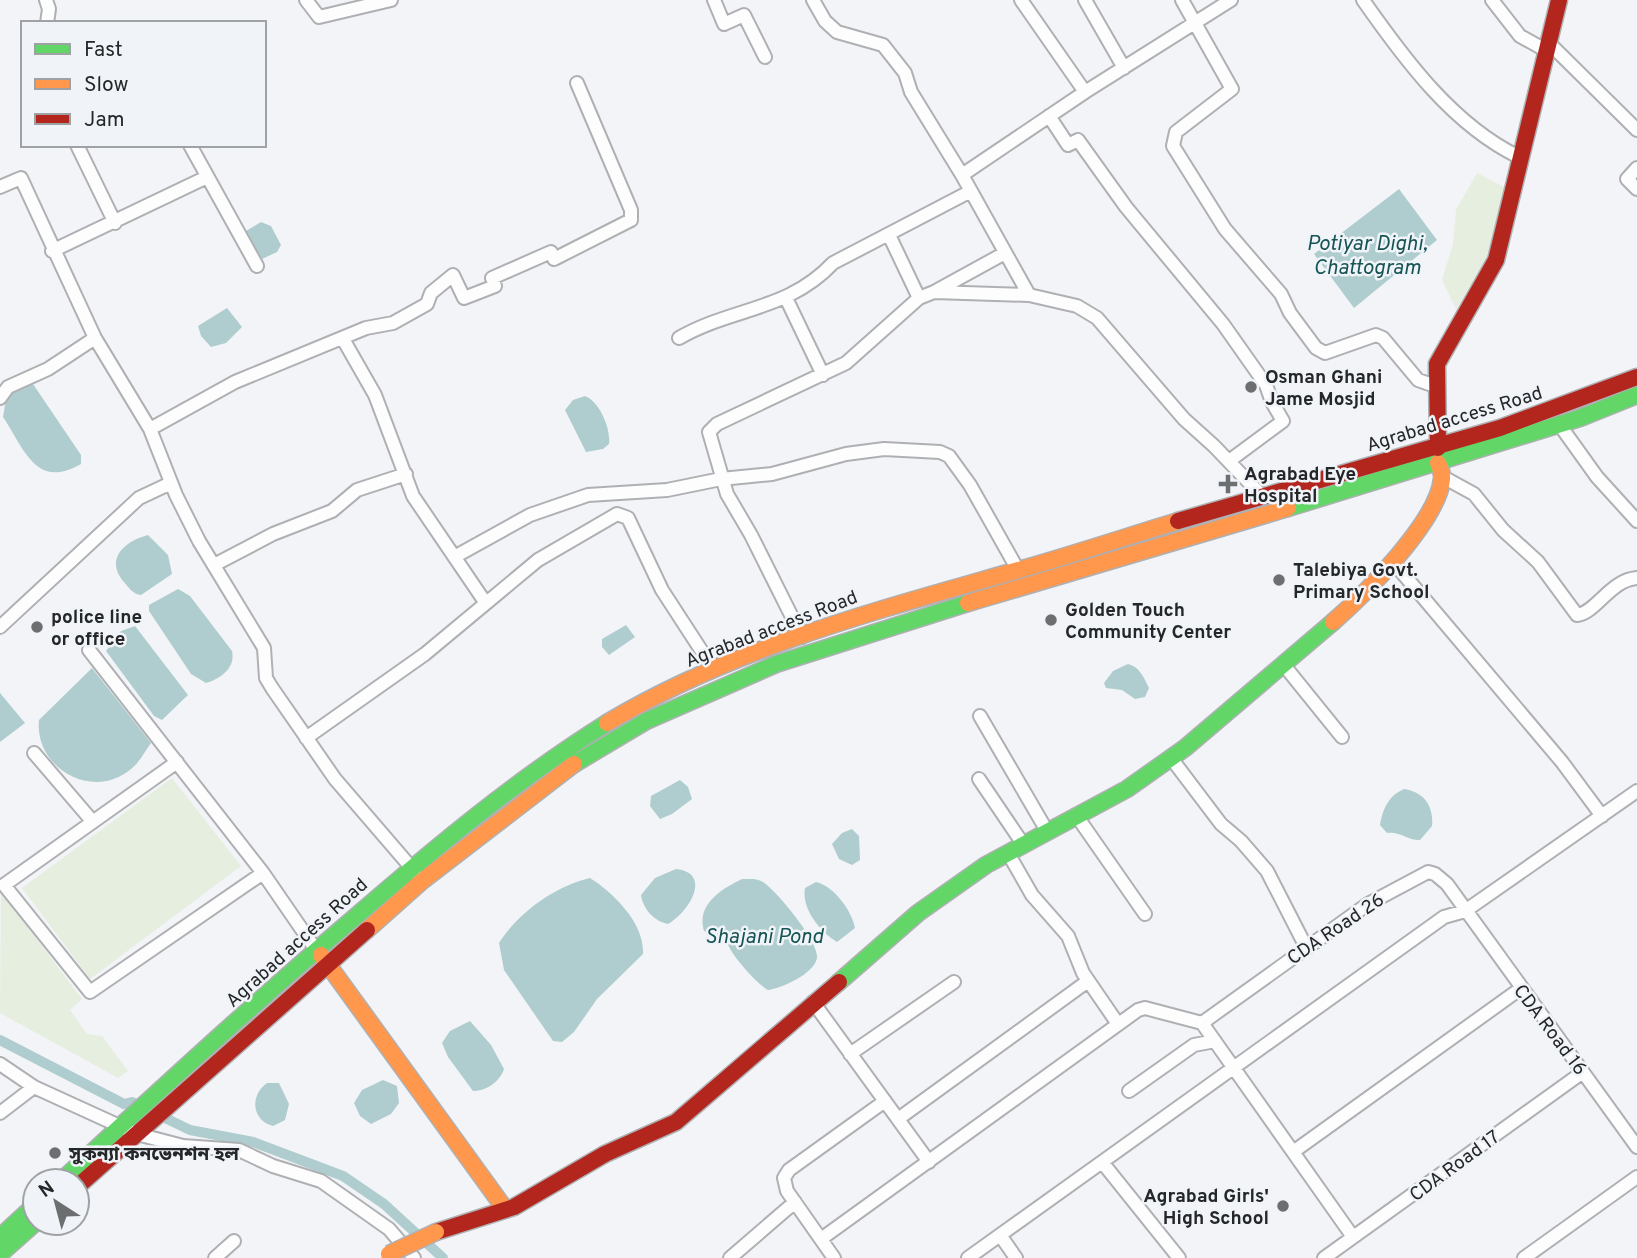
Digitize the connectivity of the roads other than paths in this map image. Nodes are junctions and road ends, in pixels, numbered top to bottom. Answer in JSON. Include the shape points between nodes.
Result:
{"nodes":[{"id":1,"x":46,"y":0,"type":"edge"},
{"id":2,"x":306,"y":0,"type":"edge"},
{"id":3,"x":390,"y":0,"type":"edge"},
{"id":4,"x":714,"y":0,"type":"edge"},
{"id":5,"x":813,"y":0,"type":"edge"},
{"id":6,"x":1021,"y":0,"type":"edge"},
{"id":7,"x":1085,"y":0,"type":"edge"},
{"id":8,"x":1182,"y":0,"type":"edge"},
{"id":9,"x":1231,"y":0,"type":"edge"},
{"id":10,"x":1363,"y":0,"type":"edge"},
{"id":11,"x":1492,"y":0,"type":"edge"},
{"id":12,"x":1559,"y":0,"type":"edge"},
{"id":13,"x":47,"y":21,"type":"edge"},
{"id":14,"x":1194,"y":21,"type":"junction"},
{"id":15,"x":1548,"y":47,"type":"junction"},
{"id":16,"x":765,"y":57,"type":"dead end"},
{"id":17,"x":1124,"y":68,"type":"junction"},
{"id":18,"x":578,"y":83,"type":"dead end"},
{"id":19,"x":1085,"y":92,"type":"junction"},
{"id":20,"x":1049,"y":116,"type":"junction"},
{"id":21,"x":1637,"y":130,"type":"edge"},
{"id":22,"x":78,"y":147,"type":"edge"},
{"id":23,"x":191,"y":147,"type":"edge"},
{"id":24,"x":1519,"y":157,"type":"junction"},
{"id":25,"x":1637,"y":168,"type":"edge"},
{"id":26,"x":962,"y":176,"type":"junction"},
{"id":27,"x":207,"y":177,"type":"junction"},
{"id":28,"x":0,"y":187,"type":"edge"},
{"id":29,"x":1637,"y":189,"type":"edge"},
{"id":30,"x":971,"y":191,"type":"junction"},
{"id":31,"x":115,"y":223,"type":"junction"},
{"id":32,"x":889,"y":235,"type":"junction"},
{"id":33,"x":52,"y":251,"type":"junction"},
{"id":34,"x":1006,"y":253,"type":"junction"},
{"id":35,"x":257,"y":266,"type":"dead end"},
{"id":36,"x":934,"y":292,"type":"junction"},
{"id":37,"x":1029,"y":295,"type":"junction"},
{"id":38,"x":786,"y":298,"type":"junction"},
{"id":39,"x":919,"y":298,"type":"junction"},
{"id":40,"x":94,"y":338,"type":"junction"},
{"id":41,"x":679,"y":338,"type":"dead end"},
{"id":42,"x":343,"y":339,"type":"junction"},
{"id":43,"x":823,"y":375,"type":"junction"},
{"id":44,"x":1637,"y":377,"type":"edge"},
{"id":45,"x":1435,"y":386,"type":"junction"},
{"id":46,"x":1637,"y":395,"type":"edge"},
{"id":47,"x":0,"y":398,"type":"edge"},
{"id":48,"x":1559,"y":424,"type":"junction"},
{"id":49,"x":150,"y":429,"type":"junction"},
{"id":50,"x":1229,"y":461,"type":"junction"},
{"id":51,"x":1440,"y":463,"type":"junction"},
{"id":52,"x":406,"y":474,"type":"junction"},
{"id":53,"x":721,"y":479,"type":"junction"},
{"id":54,"x":171,"y":483,"type":"junction"},
{"id":55,"x":1262,"y":496,"type":"junction"},
{"id":56,"x":1637,"y":521,"type":"edge"},
{"id":57,"x":456,"y":556,"type":"junction"},
{"id":58,"x":1394,"y":563,"type":"junction"},
{"id":59,"x":214,"y":565,"type":"junction"},
{"id":60,"x":1018,"y":570,"type":"junction"},
{"id":61,"x":1637,"y":578,"type":"edge"},
{"id":62,"x":485,"y":602,"type":"junction"},
{"id":63,"x":0,"y":627,"type":"edge"},
{"id":64,"x":802,"y":638,"type":"junction"},
{"id":65,"x":89,"y":650,"type":"dead end"},
{"id":66,"x":1283,"y":664,"type":"junction"},
{"id":67,"x":714,"y":670,"type":"junction"},
{"id":68,"x":979,"y":716,"type":"dead end"},
{"id":69,"x":1342,"y":737,"type":"dead end"},
{"id":70,"x":306,"y":738,"type":"junction"},
{"id":71,"x":34,"y":753,"type":"dead end"},
{"id":72,"x":1171,"y":758,"type":"junction"},
{"id":73,"x":177,"y":762,"type":"junction"},
{"id":74,"x":979,"y":779,"type":"dead end"},
{"id":75,"x":1637,"y":791,"type":"edge"},
{"id":76,"x":1076,"y":815,"type":"junction"},
{"id":77,"x":1602,"y":816,"type":"junction"},
{"id":78,"x":93,"y":822,"type":"junction"},
{"id":79,"x":1047,"y":831,"type":"junction"},
{"id":80,"x":1023,"y":844,"type":"junction"},
{"id":81,"x":1008,"y":853,"type":"junction"},
{"id":82,"x":263,"y":873,"type":"junction"},
{"id":83,"x":417,"y":874,"type":"junction"},
{"id":84,"x":2,"y":886,"type":"edge"},
{"id":85,"x":1465,"y":911,"type":"junction"},
{"id":86,"x":1145,"y":914,"type":"dead end"},
{"id":87,"x":1306,"y":947,"type":"junction"},
{"id":88,"x":316,"y":950,"type":"junction"},
{"id":89,"x":327,"y":964,"type":"junction"},
{"id":90,"x":1088,"y":981,"type":"junction"},
{"id":91,"x":954,"y":982,"type":"dead end"},
{"id":92,"x":1520,"y":989,"type":"junction"},
{"id":93,"x":813,"y":1002,"type":"junction"},
{"id":94,"x":1202,"y":1023,"type":"junction"},
{"id":95,"x":1118,"y":1024,"type":"junction"},
{"id":96,"x":1215,"y":1041,"type":"junction"},
{"id":97,"x":850,"y":1054,"type":"junction"},
{"id":98,"x":0,"y":1064,"type":"edge"},
{"id":99,"x":1235,"y":1068,"type":"junction"},
{"id":100,"x":1583,"y":1072,"type":"junction"},
{"id":101,"x":34,"y":1087,"type":"junction"},
{"id":102,"x":1129,"y":1091,"type":"dead end"},
{"id":103,"x":885,"y":1101,"type":"junction"},
{"id":104,"x":0,"y":1113,"type":"edge"},
{"id":105,"x":898,"y":1119,"type":"junction"},
{"id":106,"x":125,"y":1122,"type":"junction"},
{"id":107,"x":140,"y":1132,"type":"junction"},
{"id":108,"x":1637,"y":1147,"type":"edge"},
{"id":109,"x":1293,"y":1152,"type":"junction"},
{"id":110,"x":929,"y":1162,"type":"junction"},
{"id":111,"x":1102,"y":1163,"type":"junction"},
{"id":112,"x":76,"y":1167,"type":"edge"},
{"id":113,"x":91,"y":1175,"type":"edge"},
{"id":114,"x":1637,"y":1177,"type":"edge"},
{"id":115,"x":794,"y":1202,"type":"junction"},
{"id":116,"x":505,"y":1209,"type":"junction"},
{"id":117,"x":21,"y":1218,"type":"edge"},
{"id":118,"x":1000,"y":1235,"type":"junction"},
{"id":119,"x":21,"y":1236,"type":"edge"},
{"id":120,"x":0,"y":1237,"type":"edge"},
{"id":121,"x":1353,"y":1237,"type":"junction"},
{"id":122,"x":821,"y":1239,"type":"junction"},
{"id":123,"x":234,"y":1241,"type":"dead end"},
{"id":124,"x":0,"y":1254,"type":"edge"},
{"id":125,"x":386,"y":1256,"type":"edge"},
{"id":126,"x":215,"y":1258,"type":"edge"},
{"id":127,"x":414,"y":1258,"type":"edge"},
{"id":128,"x":730,"y":1258,"type":"edge"},
{"id":129,"x":834,"y":1258,"type":"edge"},
{"id":130,"x":968,"y":1258,"type":"edge"},
{"id":131,"x":1016,"y":1258,"type":"edge"},
{"id":132,"x":1179,"y":1258,"type":"edge"},
{"id":133,"x":1324,"y":1258,"type":"edge"},
{"id":134,"x":1524,"y":1258,"type":"edge"}],
"edges":[{"from":1,"to":13,"type":"street"},
{"from":2,"to":3,"type":"street","via":[[319,18]]},
{"from":4,"to":16,"type":"street","via":[[724,24],[744,15]]},
{"from":5,"to":26,"type":"street","via":[[837,32],[883,45],[905,73],[911,92]]},
{"from":6,"to":19,"type":"street"},
{"from":7,"to":17,"type":"street"},
{"from":8,"to":14,"type":"street"},
{"from":9,"to":14,"type":"street"},
{"from":10,"to":24,"type":"street","via":[[1464,123]]},
{"from":11,"to":15,"type":"street","via":[[1520,36]]},
{"from":12,"to":15,"type":"main road"},
{"from":14,"to":17,"type":"street"},
{"from":14,"to":45,"type":"street","via":[[1232,89],[1176,132],[1173,146],[1225,229],[1281,294],[1316,348],[1325,353],[1376,335],[1418,380]]},
{"from":15,"to":21,"type":"street"},
{"from":15,"to":24,"type":"main road"},
{"from":17,"to":19,"type":"street"},
{"from":18,"to":42,"type":"street","via":[[627,199],[631,220],[554,259],[551,252],[492,278],[495,286],[464,298],[453,275],[430,293],[427,304],[419,309]]},
{"from":19,"to":20,"type":"street"},
{"from":20,"to":26,"type":"street"},
{"from":20,"to":50,"type":"street","via":[[1068,145],[1078,140],[1266,385],[1283,421]]},
{"from":22,"to":31,"type":"street"},
{"from":23,"to":27,"type":"street"},
{"from":24,"to":45,"type":"main road","via":[[1496,260],[1446,345],[1437,364]]},
{"from":25,"to":29,"type":"street","via":[[1627,179]]},
{"from":26,"to":30,"type":"street"},
{"from":27,"to":31,"type":"street"},
{"from":27,"to":35,"type":"street"},
{"from":28,"to":33,"type":"street","via":[[21,178]]},
{"from":30,"to":32,"type":"street"},
{"from":30,"to":34,"type":"street"},
{"from":31,"to":33,"type":"street"},
{"from":32,"to":38,"type":"street","via":[[833,263]]},
{"from":32,"to":39,"type":"street"},
{"from":33,"to":40,"type":"street"},
{"from":34,"to":36,"type":"street"},
{"from":34,"to":37,"type":"street"},
{"from":36,"to":37,"type":"street"},
{"from":36,"to":39,"type":"street"},
{"from":37,"to":50,"type":"street","via":[[1077,306],[1097,318],[1184,419]]},
{"from":38,"to":41,"type":"street","via":[[709,323]]},
{"from":38,"to":43,"type":"street"},
{"from":39,"to":43,"type":"street","via":[[846,363]]},
{"from":40,"to":47,"type":"street","via":[[48,369],[8,387]]},
{"from":40,"to":49,"type":"street"},
{"from":42,"to":49,"type":"street","via":[[235,382]]},
{"from":42,"to":52,"type":"street","via":[[375,395]]},
{"from":43,"to":53,"type":"street","via":[[710,428]]},
{"from":44,"to":51,"type":"main road","name":"Agrabad access Road"},
{"from":45,"to":51,"type":"main road"},
{"from":46,"to":48,"type":"main road","name":"Agrabad access Road"},
{"from":48,"to":51,"type":"main road","name":"Agrabad access Road"},
{"from":48,"to":56,"type":"street","via":[[1597,477]]},
{"from":49,"to":54,"type":"street"},
{"from":50,"to":55,"type":"street"},
{"from":51,"to":55,"type":"main road","name":"Agrabad access Road"},
{"from":51,"to":58,"type":"main road","via":[[1434,501]]},
{"from":51,"to":61,"type":"street","via":[[1538,562],[1577,615],[1584,614],[1610,589]]},
{"from":51,"to":83,"type":"main road","name":"Agrabad access Road","via":[[883,628],[726,685],[593,751]]},
{"from":52,"to":57,"type":"street","via":[[413,496]]},
{"from":52,"to":59,"type":"street","via":[[357,490],[332,511],[273,534]]},
{"from":53,"to":57,"type":"street","via":[[667,490],[588,495],[530,515]]},
{"from":53,"to":60,"type":"street","via":[[772,474],[866,450],[940,453],[949,456],[970,485]]},
{"from":53,"to":64,"type":"street"},
{"from":54,"to":59,"type":"street"},
{"from":54,"to":63,"type":"street","via":[[139,498]]},
{"from":55,"to":60,"type":"main road","name":"Agrabad access Road"},
{"from":57,"to":62,"type":"street"},
{"from":58,"to":66,"type":"main road","via":[[1363,596]]},
{"from":58,"to":77,"type":"street","via":[[1563,762]]},
{"from":59,"to":70,"type":"street","via":[[264,648],[266,678]]},
{"from":60,"to":64,"type":"main road","name":"Agrabad access Road"},
{"from":62,"to":67,"type":"street","via":[[538,560],[623,514],[662,590]]},
{"from":62,"to":70,"type":"street","via":[[425,654]]},
{"from":64,"to":67,"type":"main road","name":"Agrabad access Road"},
{"from":65,"to":73,"type":"street"},
{"from":66,"to":69,"type":"street"},
{"from":66,"to":72,"type":"main road"},
{"from":67,"to":83,"type":"main road","name":"Agrabad access Road","via":[[586,734],[512,787]]},
{"from":68,"to":79,"type":"street"},
{"from":70,"to":83,"type":"street"},
{"from":71,"to":78,"type":"street"},
{"from":72,"to":76,"type":"main road","via":[[1127,789]]},
{"from":72,"to":87,"type":"street","via":[[1221,824],[1267,871]]},
{"from":73,"to":78,"type":"street"},
{"from":73,"to":82,"type":"street"},
{"from":74,"to":80,"type":"street"},
{"from":75,"to":77,"type":"street"},
{"from":76,"to":79,"type":"main road"},
{"from":76,"to":86,"type":"street"},
{"from":77,"to":85,"type":"street"},
{"from":78,"to":84,"type":"street"},
{"from":79,"to":80,"type":"main road"},
{"from":80,"to":81,"type":"main road"},
{"from":81,"to":90,"type":"street","via":[[1032,895],[1068,936]]},
{"from":81,"to":93,"type":"main road","via":[[918,913]]},
{"from":82,"to":84,"type":"street","via":[[90,992]]},
{"from":82,"to":88,"type":"street"},
{"from":83,"to":88,"type":"main road","name":"Agrabad access Road"},
{"from":83,"to":89,"type":"main road","name":"Agrabad access Road"},
{"from":85,"to":87,"type":"street","name":"CDA Road 26","via":[[1441,877],[1428,872],[1378,898]]},
{"from":85,"to":92,"type":"street","name":"CDA Road 16"},
{"from":85,"to":99,"type":"street","via":[[1444,917]]},
{"from":87,"to":94,"type":"street","name":"CDA Road 26"},
{"from":88,"to":89,"type":"main road"},
{"from":88,"to":106,"type":"main road","name":"Agrabad access Road"},
{"from":89,"to":107,"type":"main road","name":"Agrabad access Road"},
{"from":89,"to":116,"type":"main road"},
{"from":90,"to":95,"type":"street"},
{"from":90,"to":105,"type":"street"},
{"from":91,"to":97,"type":"street"},
{"from":92,"to":100,"type":"street","name":"CDA Road 16"},
{"from":92,"to":109,"type":"street"},
{"from":93,"to":97,"type":"street"},
{"from":93,"to":116,"type":"main road","via":[[687,1115]]},
{"from":94,"to":95,"type":"street","via":[[1145,1008]]},
{"from":94,"to":96,"type":"street"},
{"from":95,"to":110,"type":"street"},
{"from":96,"to":99,"type":"street"},
{"from":96,"to":102,"type":"street","via":[[1194,1045]]},
{"from":97,"to":103,"type":"street"},
{"from":98,"to":101,"type":"street"},
{"from":99,"to":109,"type":"street"},
{"from":99,"to":111,"type":"street"},
{"from":100,"to":108,"type":"street","name":"CDA Road 16"},
{"from":100,"to":121,"type":"street","name":"CDA Road 17"},
{"from":101,"to":104,"type":"street"},
{"from":101,"to":106,"type":"street"},
{"from":103,"to":105,"type":"street"},
{"from":103,"to":115,"type":"street","via":[[789,1170],[784,1184]]},
{"from":105,"to":110,"type":"street"},
{"from":106,"to":107,"type":"street"},
{"from":106,"to":112,"type":"main road","name":"Agrabad access Road"},
{"from":107,"to":113,"type":"main road","name":"Agrabad access Road"},
{"from":107,"to":127,"type":"street","via":[[183,1146],[239,1150],[321,1181],[389,1229]]},
{"from":109,"to":121,"type":"street"},
{"from":110,"to":122,"type":"street"},
{"from":111,"to":118,"type":"street"},
{"from":111,"to":132,"type":"street"},
{"from":114,"to":134,"type":"street"},
{"from":115,"to":122,"type":"street"},
{"from":115,"to":128,"type":"street"},
{"from":116,"to":125,"type":"main road","bridge":true},
{"from":117,"to":120,"type":"main road"},
{"from":118,"to":130,"type":"street"},
{"from":118,"to":131,"type":"street"},
{"from":119,"to":124,"type":"main road"},
{"from":121,"to":133,"type":"street","name":"CDA Road 17"},
{"from":122,"to":129,"type":"street"},
{"from":123,"to":126,"type":"street"}]}
